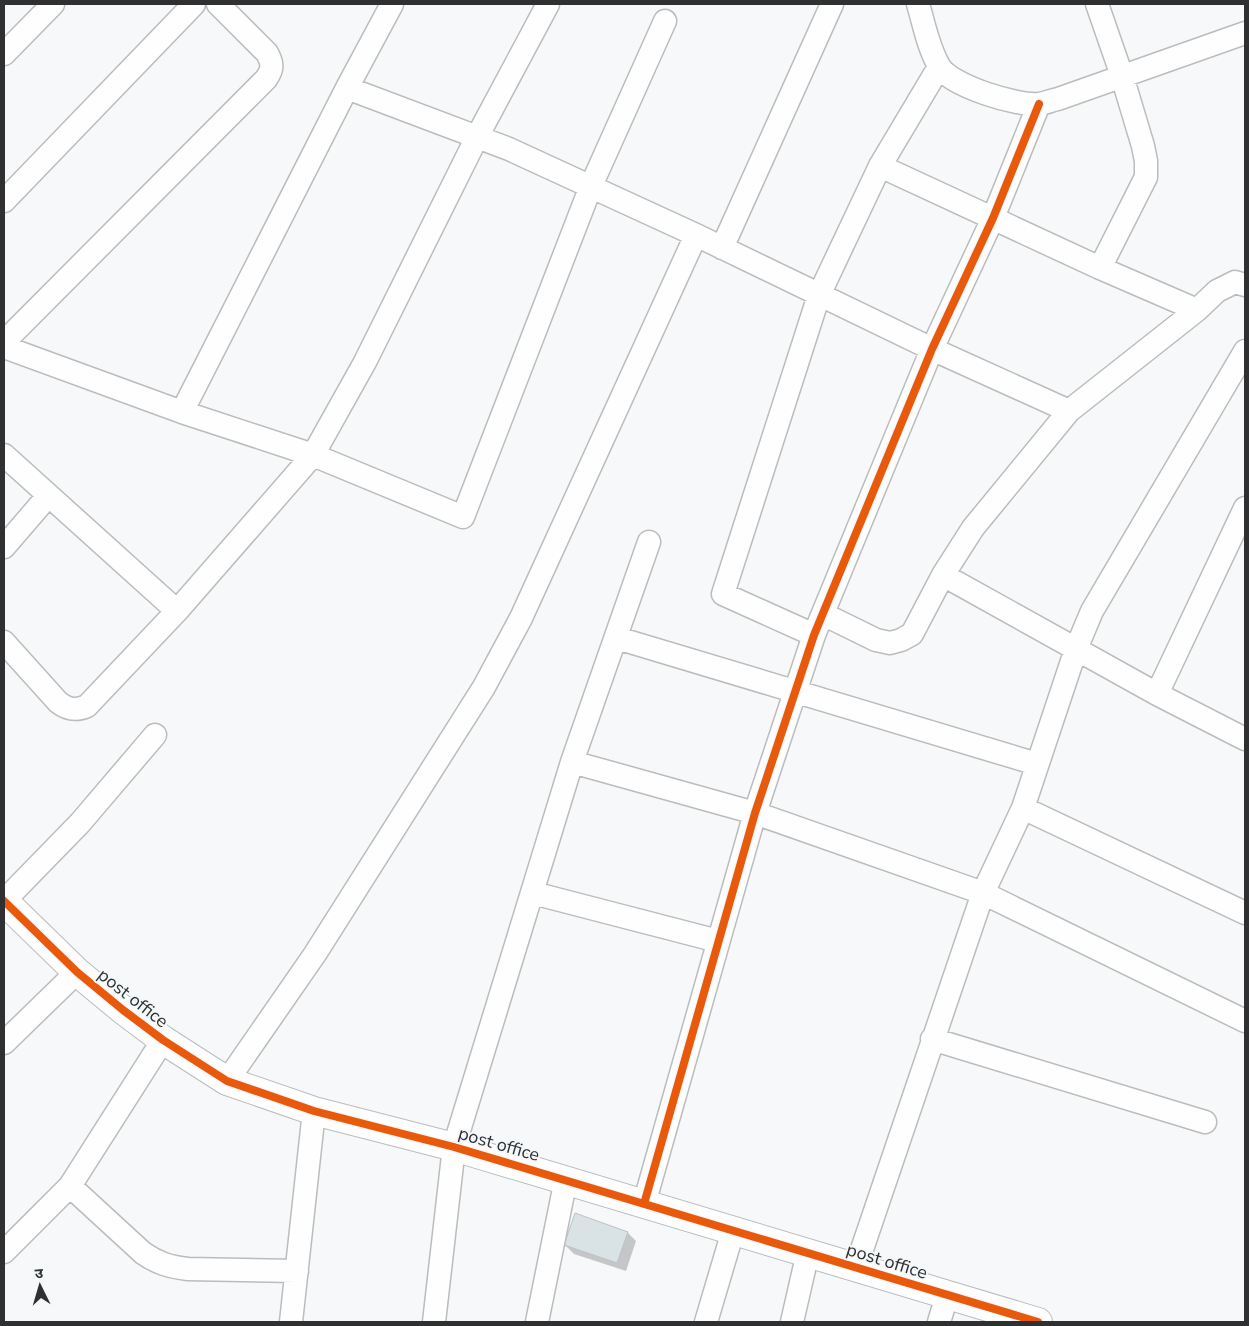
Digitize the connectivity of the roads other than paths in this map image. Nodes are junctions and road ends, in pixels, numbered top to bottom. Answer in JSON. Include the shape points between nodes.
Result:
{"nodes":[{"id":1,"x":53,"y":4,"type":"edge"},
{"id":2,"x":194,"y":4,"type":"edge"},
{"id":3,"x":218,"y":4,"type":"edge"},
{"id":4,"x":392,"y":4,"type":"edge"},
{"id":5,"x":548,"y":4,"type":"edge"},
{"id":6,"x":832,"y":4,"type":"edge"},
{"id":7,"x":918,"y":4,"type":"edge"},
{"id":8,"x":1097,"y":4,"type":"edge"},
{"id":9,"x":666,"y":21,"type":"dead end"},
{"id":10,"x":1245,"y":33,"type":"edge"},
{"id":11,"x":4,"y":54,"type":"edge"},
{"id":12,"x":939,"y":67,"type":"junction"},
{"id":13,"x":1122,"y":76,"type":"junction"},
{"id":14,"x":347,"y":88,"type":"junction"},
{"id":15,"x":1039,"y":104,"type":"junction"},
{"id":16,"x":477,"y":137,"type":"junction"},
{"id":17,"x":880,"y":166,"type":"junction"},
{"id":18,"x":591,"y":186,"type":"junction"},
{"id":19,"x":4,"y":201,"type":"edge"},
{"id":20,"x":993,"y":218,"type":"junction"},
{"id":21,"x":696,"y":235,"type":"junction"},
{"id":22,"x":722,"y":248,"type":"junction"},
{"id":23,"x":1100,"y":268,"type":"junction"},
{"id":24,"x":1242,"y":279,"type":"edge"},
{"id":25,"x":820,"y":295,"type":"junction"},
{"id":26,"x":1197,"y":310,"type":"junction"},
{"id":27,"x":4,"y":342,"type":"edge"},
{"id":28,"x":4,"y":348,"type":"edge"},
{"id":29,"x":932,"y":349,"type":"junction"},
{"id":30,"x":1245,"y":351,"type":"edge"},
{"id":31,"x":1069,"y":411,"type":"junction"},
{"id":32,"x":182,"y":412,"type":"junction"},
{"id":33,"x":4,"y":455,"type":"edge"},
{"id":34,"x":313,"y":455,"type":"junction"},
{"id":35,"x":48,"y":496,"type":"junction"},
{"id":36,"x":1245,"y":508,"type":"edge"},
{"id":37,"x":650,"y":542,"type":"dead end"},
{"id":38,"x":4,"y":547,"type":"edge"},
{"id":39,"x":942,"y":575,"type":"junction"},
{"id":40,"x":177,"y":611,"type":"junction"},
{"id":41,"x":819,"y":624,"type":"junction"},
{"id":42,"x":617,"y":638,"type":"junction"},
{"id":43,"x":4,"y":642,"type":"edge"},
{"id":44,"x":1076,"y":649,"type":"junction"},
{"id":45,"x":796,"y":692,"type":"junction"},
{"id":46,"x":1157,"y":694,"type":"junction"},
{"id":47,"x":155,"y":735,"type":"dead end"},
{"id":48,"x":1245,"y":739,"type":"edge"},
{"id":49,"x":572,"y":762,"type":"junction"},
{"id":50,"x":1037,"y":764,"type":"junction"},
{"id":51,"x":1023,"y":808,"type":"junction"},
{"id":52,"x":755,"y":812,"type":"junction"},
{"id":53,"x":533,"y":893,"type":"junction"},
{"id":54,"x":983,"y":893,"type":"junction"},
{"id":55,"x":4,"y":901,"type":"edge"},
{"id":56,"x":1245,"y":913,"type":"edge"},
{"id":57,"x":718,"y":941,"type":"junction"},
{"id":58,"x":77,"y":972,"type":"junction"},
{"id":59,"x":1245,"y":1021,"type":"edge"},
{"id":60,"x":5,"y":1039,"type":"edge"},
{"id":61,"x":932,"y":1039,"type":"junction"},
{"id":62,"x":163,"y":1040,"type":"junction"},
{"id":63,"x":227,"y":1081,"type":"junction"},
{"id":64,"x":314,"y":1111,"type":"junction"},
{"id":65,"x":1205,"y":1122,"type":"dead end"},
{"id":66,"x":454,"y":1147,"type":"junction"},
{"id":67,"x":566,"y":1179,"type":"junction"},
{"id":68,"x":70,"y":1186,"type":"junction"},
{"id":69,"x":644,"y":1204,"type":"junction"},
{"id":70,"x":733,"y":1231,"type":"junction"},
{"id":71,"x":4,"y":1252,"type":"edge"},
{"id":72,"x":808,"y":1252,"type":"junction"},
{"id":73,"x":856,"y":1268,"type":"junction"},
{"id":74,"x":297,"y":1272,"type":"junction"},
{"id":75,"x":947,"y":1296,"type":"junction"},
{"id":76,"x":291,"y":1322,"type":"edge"},
{"id":77,"x":434,"y":1322,"type":"edge"},
{"id":78,"x":537,"y":1322,"type":"edge"},
{"id":79,"x":706,"y":1322,"type":"edge"},
{"id":80,"x":792,"y":1322,"type":"edge"},
{"id":81,"x":939,"y":1322,"type":"edge"},
{"id":82,"x":1038,"y":1322,"type":"edge"}],
"edges":[{"from":1,"to":11,"type":"street"},
{"from":2,"to":19,"type":"street"},
{"from":3,"to":27,"type":"street","via":[[267,54],[272,70]]},
{"from":4,"to":14,"type":"street"},
{"from":5,"to":16,"type":"street"},
{"from":6,"to":22,"type":"street"},
{"from":7,"to":12,"type":"street"},
{"from":8,"to":13,"type":"street"},
{"from":9,"to":18,"type":"street"},
{"from":10,"to":13,"type":"street"},
{"from":12,"to":15,"type":"street","via":[[951,79],[970,88],[1020,103]]},
{"from":12,"to":17,"type":"street"},
{"from":13,"to":15,"type":"street"},
{"from":13,"to":23,"type":"street","via":[[1143,146],[1146,177]]},
{"from":14,"to":16,"type":"street"},
{"from":14,"to":32,"type":"street"},
{"from":15,"to":20,"type":"street"},
{"from":16,"to":18,"type":"street"},
{"from":16,"to":34,"type":"street","via":[[365,362]]},
{"from":17,"to":20,"type":"street"},
{"from":17,"to":25,"type":"street"},
{"from":18,"to":21,"type":"street"},
{"from":18,"to":34,"type":"street","via":[[464,517]]},
{"from":20,"to":23,"type":"street"},
{"from":20,"to":29,"type":"street"},
{"from":21,"to":22,"type":"street"},
{"from":21,"to":63,"type":"street","via":[[521,618],[484,687],[315,954]]},
{"from":22,"to":25,"type":"street"},
{"from":23,"to":26,"type":"street"},
{"from":24,"to":26,"type":"street","via":[[1217,292]]},
{"from":25,"to":29,"type":"street"},
{"from":25,"to":41,"type":"street","via":[[723,594]]},
{"from":26,"to":31,"type":"street"},
{"from":28,"to":32,"type":"street"},
{"from":29,"to":31,"type":"street"},
{"from":29,"to":41,"type":"street"},
{"from":30,"to":44,"type":"street","via":[[1092,611]]},
{"from":31,"to":39,"type":"street","via":[[973,528]]},
{"from":32,"to":34,"type":"street"},
{"from":33,"to":35,"type":"street"},
{"from":34,"to":40,"type":"street"},
{"from":35,"to":38,"type":"street"},
{"from":35,"to":40,"type":"street"},
{"from":36,"to":46,"type":"street"},
{"from":37,"to":42,"type":"street"},
{"from":39,"to":41,"type":"street","via":[[912,634],[901,640],[890,643]]},
{"from":39,"to":44,"type":"street"},
{"from":40,"to":43,"type":"street","via":[[87,706],[80,709],[65,707],[58,702]]},
{"from":41,"to":45,"type":"street"},
{"from":42,"to":45,"type":"street"},
{"from":42,"to":49,"type":"street"},
{"from":44,"to":46,"type":"street"},
{"from":44,"to":50,"type":"street"},
{"from":45,"to":50,"type":"street"},
{"from":45,"to":52,"type":"street"},
{"from":46,"to":48,"type":"street"},
{"from":47,"to":55,"type":"street","via":[[80,823]]},
{"from":49,"to":52,"type":"street"},
{"from":49,"to":53,"type":"street"},
{"from":50,"to":51,"type":"street"},
{"from":51,"to":54,"type":"street"},
{"from":51,"to":56,"type":"street"},
{"from":52,"to":54,"type":"street"},
{"from":52,"to":57,"type":"street"},
{"from":53,"to":57,"type":"street"},
{"from":53,"to":66,"type":"street"},
{"from":54,"to":59,"type":"street"},
{"from":54,"to":61,"type":"street"},
{"from":55,"to":58,"type":"street","name":"post office"},
{"from":57,"to":69,"type":"street"},
{"from":58,"to":60,"type":"street"},
{"from":58,"to":62,"type":"street","name":"post office"},
{"from":61,"to":65,"type":"street"},
{"from":61,"to":73,"type":"street"},
{"from":62,"to":63,"type":"street","name":"post office"},
{"from":62,"to":68,"type":"street"},
{"from":63,"to":64,"type":"street","name":"post office"},
{"from":64,"to":66,"type":"street","name":"post office"},
{"from":64,"to":74,"type":"street"},
{"from":66,"to":67,"type":"street","name":"post office"},
{"from":66,"to":77,"type":"street"},
{"from":67,"to":69,"type":"street","name":"post office"},
{"from":67,"to":78,"type":"street"},
{"from":68,"to":71,"type":"street"},
{"from":68,"to":74,"type":"street","via":[[143,1253],[162,1264],[188,1269]]},
{"from":69,"to":70,"type":"street","name":"post office"},
{"from":70,"to":72,"type":"street","name":"post office"},
{"from":70,"to":79,"type":"street"},
{"from":72,"to":73,"type":"street","name":"post office"},
{"from":72,"to":80,"type":"street"},
{"from":73,"to":75,"type":"street","name":"post office"},
{"from":74,"to":76,"type":"street"},
{"from":75,"to":81,"type":"street"},
{"from":75,"to":82,"type":"street","name":"post office"}]}
